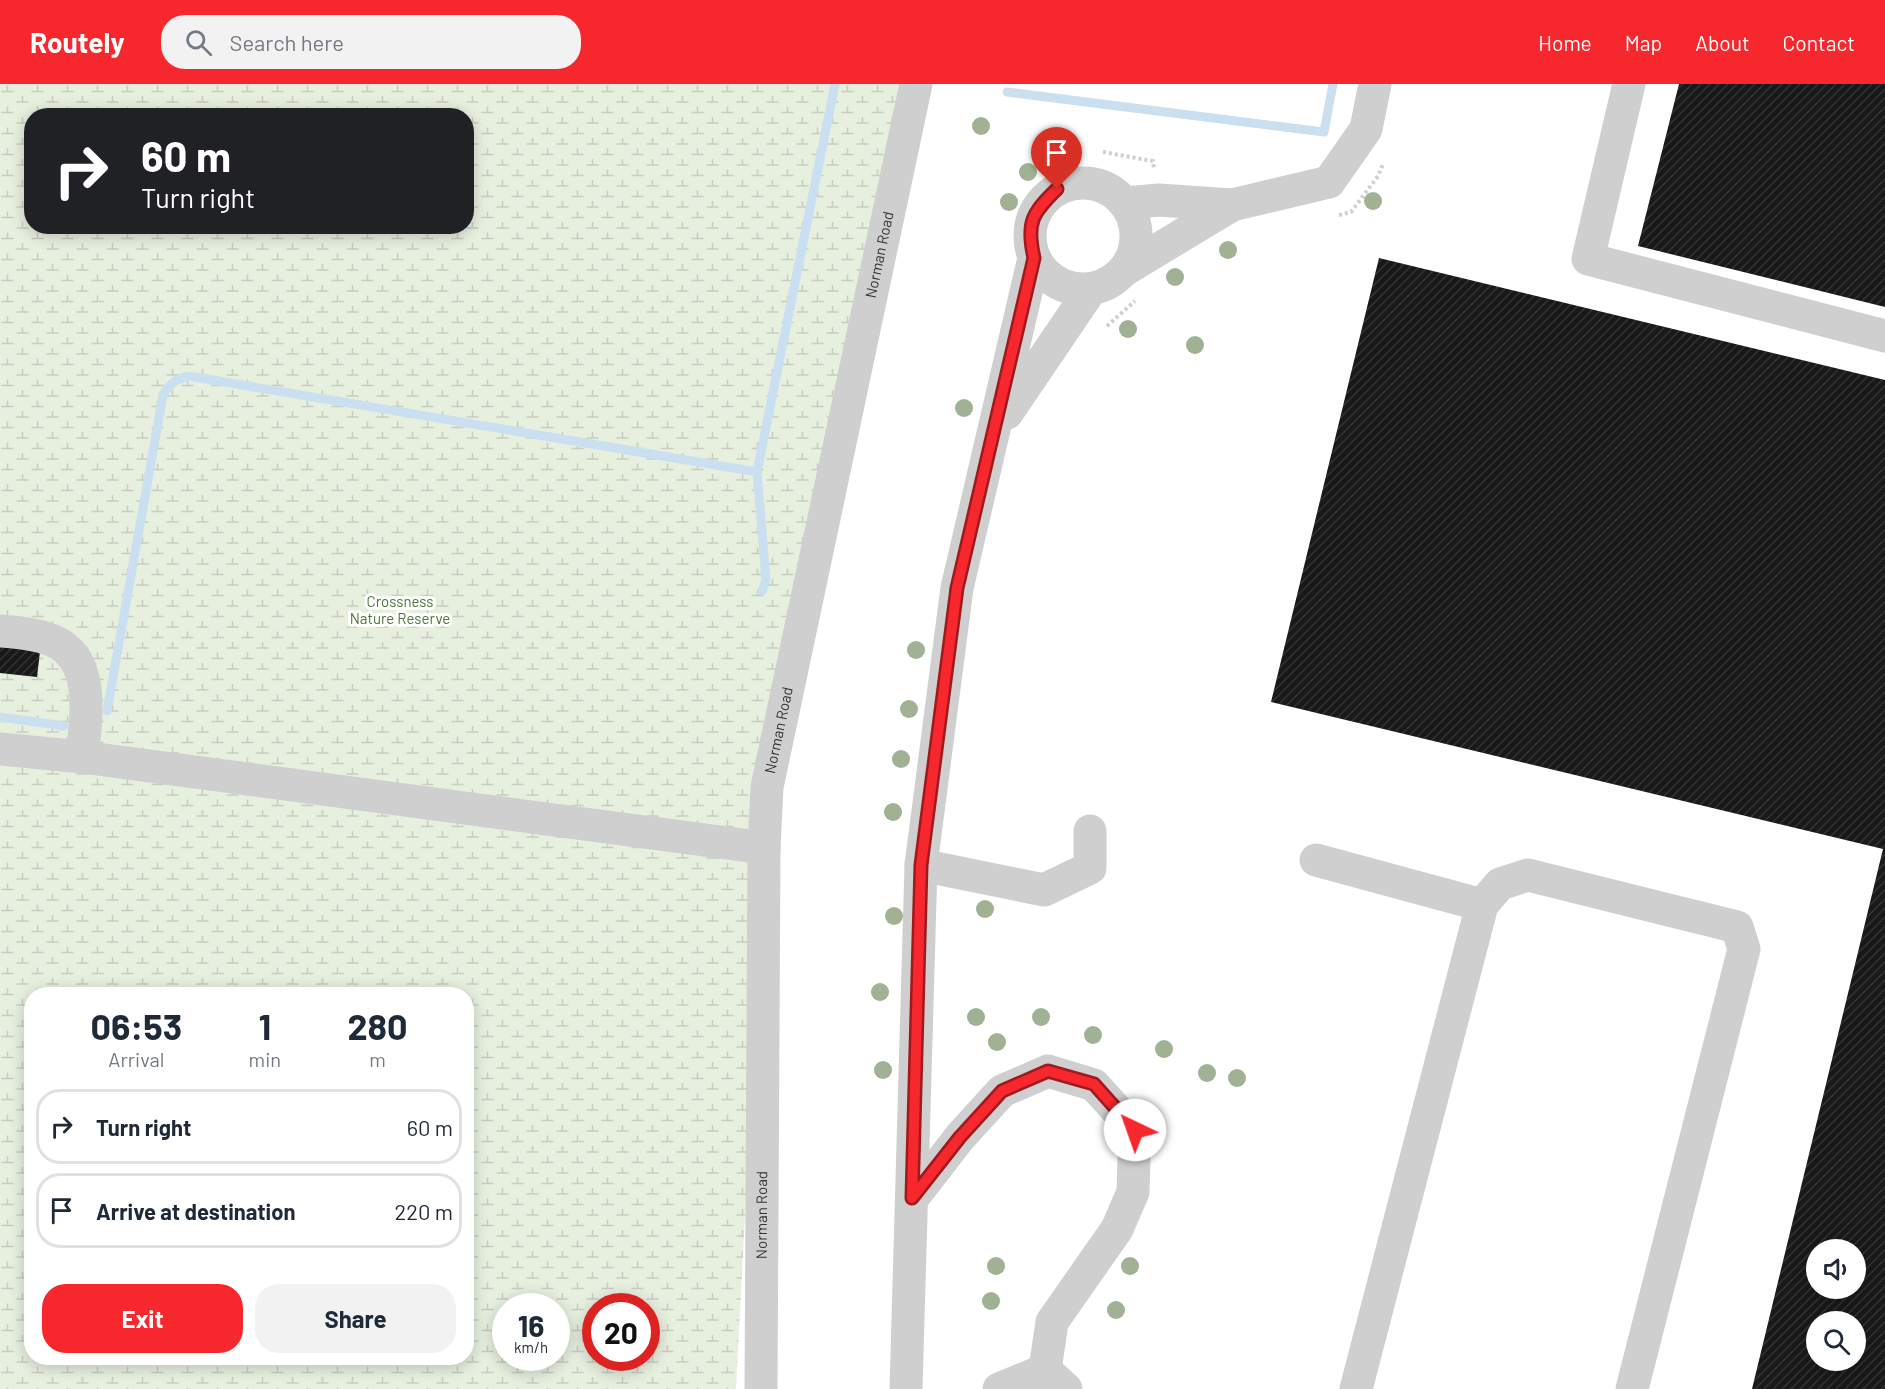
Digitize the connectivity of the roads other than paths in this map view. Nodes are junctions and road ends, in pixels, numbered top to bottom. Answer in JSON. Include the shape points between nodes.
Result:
{"nodes":[{"id":1,"x":916,"y":84,"type":"edge"},
{"id":2,"x":1375,"y":84,"type":"edge"},
{"id":3,"x":1629,"y":84,"type":"edge"},
{"id":4,"x":1125,"y":203,"type":"junction"},
{"id":5,"x":1232,"y":205,"type":"junction"},
{"id":6,"x":1034,"y":258,"type":"junction"},
{"id":7,"x":1134,"y":282,"type":"junction"},
{"id":8,"x":1091,"y":289,"type":"junction"},
{"id":9,"x":1885,"y":336,"type":"edge"},
{"id":10,"x":993,"y":435,"type":"junction"},
{"id":11,"x":0,"y":631,"type":"edge"},
{"id":12,"x":0,"y":749,"type":"edge"},
{"id":13,"x":82,"y":757,"type":"junction"},
{"id":14,"x":1090,"y":831,"type":"dead end"},
{"id":15,"x":764,"y":848,"type":"junction"},
{"id":16,"x":1316,"y":860,"type":"dead end"},
{"id":17,"x":921,"y":865,"type":"junction"},
{"id":18,"x":1482,"y":905,"type":"junction"},
{"id":19,"x":912,"y":1198,"type":"junction"},
{"id":20,"x":1056,"y":1379,"type":"edge"},
{"id":21,"x":761,"y":1389,"type":"edge"},
{"id":22,"x":906,"y":1389,"type":"edge"},
{"id":23,"x":999,"y":1389,"type":"edge"},
{"id":24,"x":1356,"y":1389,"type":"edge"},
{"id":25,"x":1632,"y":1389,"type":"edge"}],
"edges":[{"from":1,"to":15,"type":"street","name":"Norman Road","via":[[767,787]]},
{"from":2,"to":5,"type":"street","via":[[1366,129],[1329,182]]},
{"from":3,"to":9,"type":"street","via":[[1588,259]]},
{"from":4,"to":5,"type":"street","via":[[1159,200]]},
{"from":4,"to":6,"type":"street","via":[[1106,188],[1082,183],[1057,189],[1037,208],[1032,219],[1029,238]]},
{"from":4,"to":7,"type":"street","via":[[1135,225]]},
{"from":5,"to":7,"type":"street"},
{"from":6,"to":8,"type":"street","via":[[1047,276],[1062,285]]},
{"from":6,"to":10,"type":"street"},
{"from":7,"to":8,"type":"street","via":[[1112,281]]},
{"from":8,"to":10,"type":"street"},
{"from":10,"to":17,"type":"street","via":[[957,588]]},
{"from":11,"to":13,"type":"street","via":[[51,639],[78,664],[87,708]]},
{"from":12,"to":13,"type":"street"},
{"from":13,"to":15,"type":"street"},
{"from":14,"to":17,"type":"street","via":[[1090,868],[1044,890]]},
{"from":15,"to":21,"type":"street","name":"Norman Road"},
{"from":16,"to":18,"type":"street"},
{"from":17,"to":19,"type":"street"},
{"from":18,"to":24,"type":"street"},
{"from":18,"to":25,"type":"street","via":[[1500,884],[1528,874],[1737,927],[1744,949]]},
{"from":19,"to":20,"type":"street","via":[[1002,1091],[1048,1071],[1094,1084],[1135,1130],[1133,1192],[1117,1229],[1052,1322]]},
{"from":19,"to":22,"type":"street"},
{"from":20,"to":23,"type":"street"}]}
